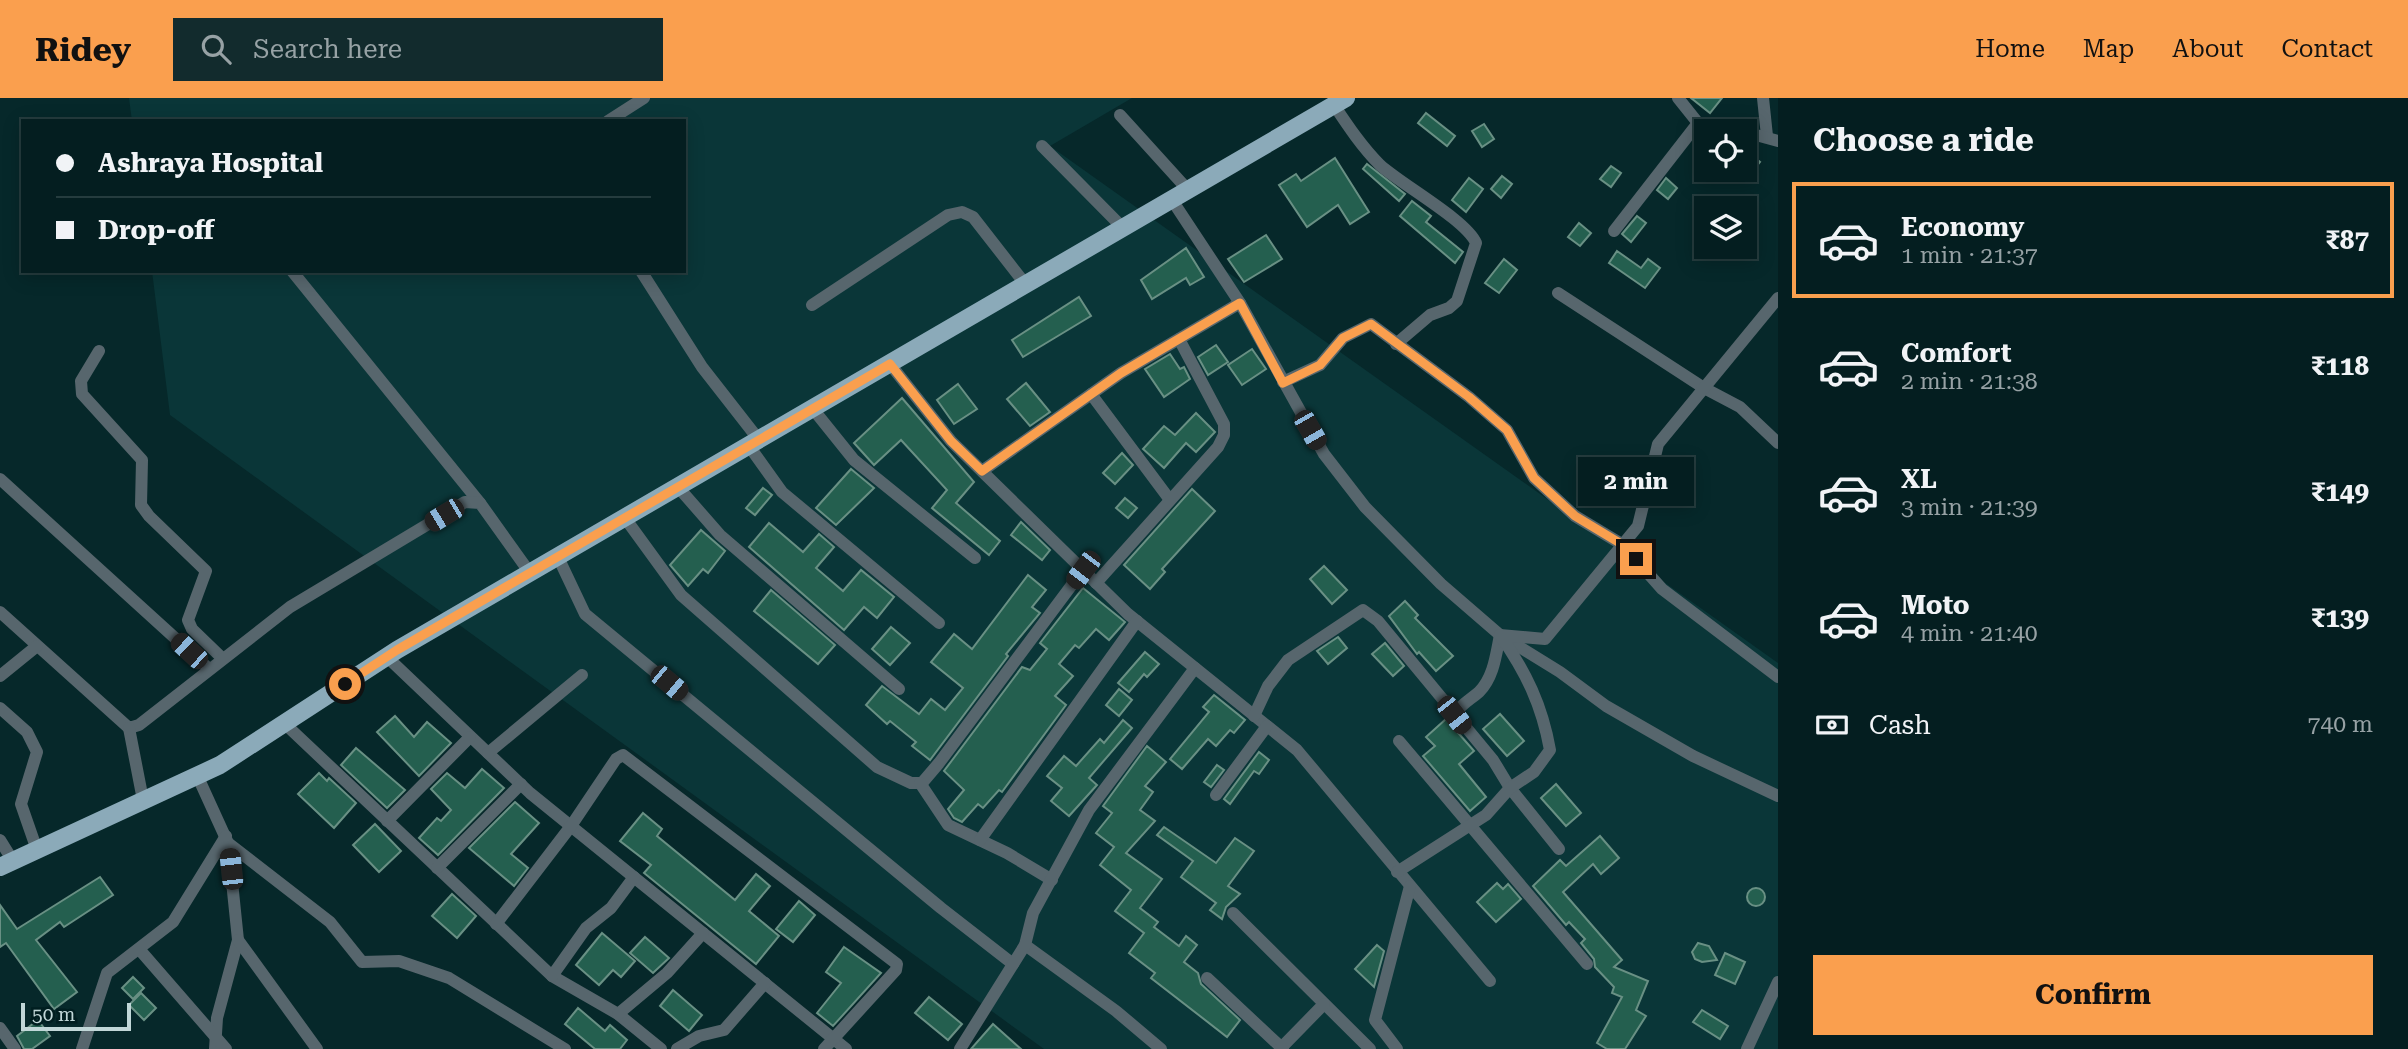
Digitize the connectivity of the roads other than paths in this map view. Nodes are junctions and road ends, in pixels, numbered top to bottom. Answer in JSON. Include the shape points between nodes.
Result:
{"nodes":[{"id":1,"x":644,"y":98,"type":"edge"},
{"id":2,"x":1678,"y":98,"type":"edge"},
{"id":3,"x":1763,"y":98,"type":"edge"},
{"id":4,"x":1340,"y":102,"type":"edge"},
{"id":5,"x":1120,"y":116,"type":"dead end"},
{"id":6,"x":611,"y":119,"type":"edge"},
{"id":7,"x":1695,"y":119,"type":"edge"},
{"id":8,"x":1694,"y":128,"type":"edge"},
{"id":9,"x":1772,"y":139,"type":"edge"},
{"id":10,"x":1042,"y":146,"type":"dead end"},
{"id":11,"x":1188,"y":190,"type":"junction"},
{"id":12,"x":1172,"y":200,"type":"junction"},
{"id":13,"x":1123,"y":228,"type":"junction"},
{"id":14,"x":1614,"y":231,"type":"dead end"},
{"id":15,"x":294,"y":273,"type":"edge"},
{"id":16,"x":642,"y":273,"type":"edge"},
{"id":17,"x":1026,"y":285,"type":"junction"},
{"id":18,"x":1558,"y":293,"type":"dead end"},
{"id":19,"x":1777,"y":302,"type":"edge"},
{"id":20,"x":1240,"y":303,"type":"junction"},
{"id":21,"x":812,"y":305,"type":"dead end"},
{"id":22,"x":1179,"y":339,"type":"junction"},
{"id":23,"x":1396,"y":344,"type":"junction"},
{"id":24,"x":99,"y":351,"type":"dead end"},
{"id":25,"x":890,"y":364,"type":"junction"},
{"id":26,"x":1283,"y":383,"type":"junction"},
{"id":27,"x":1704,"y":388,"type":"junction"},
{"id":28,"x":1091,"y":394,"type":"junction"},
{"id":29,"x":813,"y":408,"type":"junction"},
{"id":30,"x":754,"y":443,"type":"junction"},
{"id":31,"x":1778,"y":443,"type":"edge"},
{"id":32,"x":982,"y":471,"type":"junction"},
{"id":33,"x":0,"y":479,"type":"edge"},
{"id":34,"x":678,"y":487,"type":"junction"},
{"id":35,"x":1170,"y":500,"type":"junction"},
{"id":36,"x":480,"y":503,"type":"junction"},
{"id":37,"x":625,"y":518,"type":"junction"},
{"id":38,"x":1623,"y":545,"type":"junction"},
{"id":39,"x":558,"y":557,"type":"junction"},
{"id":40,"x":975,"y":558,"type":"dead end"},
{"id":41,"x":1083,"y":570,"type":"junction"},
{"id":42,"x":530,"y":573,"type":"junction"},
{"id":43,"x":1096,"y":583,"type":"junction"},
{"id":44,"x":0,"y":612,"type":"edge"},
{"id":45,"x":1137,"y":621,"type":"junction"},
{"id":46,"x":939,"y":623,"type":"dead end"},
{"id":47,"x":1500,"y":635,"type":"junction"},
{"id":48,"x":37,"y":646,"type":"junction"},
{"id":49,"x":387,"y":657,"type":"junction"},
{"id":50,"x":222,"y":658,"type":"junction"},
{"id":51,"x":208,"y":668,"type":"junction"},
{"id":52,"x":1195,"y":668,"type":"junction"},
{"id":53,"x":582,"y":675,"type":"dead end"},
{"id":54,"x":0,"y":676,"type":"edge"},
{"id":55,"x":1778,"y":677,"type":"edge"},
{"id":56,"x":899,"y":689,"type":"dead end"},
{"id":57,"x":0,"y":708,"type":"edge"},
{"id":58,"x":1454,"y":715,"type":"junction"},
{"id":59,"x":1254,"y":716,"type":"junction"},
{"id":60,"x":284,"y":723,"type":"junction"},
{"id":61,"x":1267,"y":726,"type":"junction"},
{"id":62,"x":129,"y":728,"type":"junction"},
{"id":63,"x":470,"y":737,"type":"junction"},
{"id":64,"x":1399,"y":740,"type":"dead end"},
{"id":65,"x":488,"y":753,"type":"junction"},
{"id":66,"x":197,"y":775,"type":"junction"},
{"id":67,"x":920,"y":783,"type":"junction"},
{"id":68,"x":522,"y":784,"type":"junction"},
{"id":69,"x":1510,"y":788,"type":"junction"},
{"id":70,"x":1216,"y":795,"type":"dead end"},
{"id":71,"x":1778,"y":796,"type":"edge"},
{"id":72,"x":143,"y":800,"type":"junction"},
{"id":73,"x":387,"y":821,"type":"junction"},
{"id":74,"x":1471,"y":824,"type":"junction"},
{"id":75,"x":571,"y":826,"type":"junction"},
{"id":76,"x":227,"y":839,"type":"junction"},
{"id":77,"x":0,"y":840,"type":"edge"},
{"id":78,"x":979,"y":840,"type":"junction"},
{"id":79,"x":1559,"y":849,"type":"dead end"},
{"id":80,"x":37,"y":850,"type":"junction"},
{"id":81,"x":7,"y":864,"type":"edge"},
{"id":82,"x":438,"y":868,"type":"junction"},
{"id":83,"x":1397,"y":872,"type":"junction"},
{"id":84,"x":634,"y":877,"type":"junction"},
{"id":85,"x":1052,"y":880,"type":"junction"},
{"id":86,"x":1410,"y":886,"type":"junction"},
{"id":87,"x":1233,"y":913,"type":"dead end"},
{"id":88,"x":496,"y":924,"type":"junction"},
{"id":89,"x":703,"y":933,"type":"junction"},
{"id":90,"x":238,"y":940,"type":"junction"},
{"id":91,"x":1025,"y":946,"type":"junction"},
{"id":92,"x":139,"y":949,"type":"junction"},
{"id":93,"x":1013,"y":964,"type":"junction"},
{"id":94,"x":1587,"y":964,"type":"dead end"},
{"id":95,"x":552,"y":976,"type":"junction"},
{"id":96,"x":1207,"y":978,"type":"dead end"},
{"id":97,"x":1490,"y":981,"type":"dead end"},
{"id":98,"x":1778,"y":982,"type":"edge"},
{"id":99,"x":765,"y":983,"type":"junction"},
{"id":100,"x":1324,"y":1004,"type":"junction"},
{"id":101,"x":618,"y":1014,"type":"junction"},
{"id":102,"x":0,"y":1028,"type":"edge"},
{"id":103,"x":835,"y":1040,"type":"junction"},
{"id":104,"x":216,"y":1044,"type":"edge"},
{"id":105,"x":1394,"y":1045,"type":"edge"},
{"id":106,"x":1282,"y":1048,"type":"edge"},
{"id":107,"x":15,"y":1049,"type":"edge"},
{"id":108,"x":82,"y":1049,"type":"edge"},
{"id":109,"x":226,"y":1049,"type":"edge"},
{"id":110,"x":317,"y":1049,"type":"edge"},
{"id":111,"x":565,"y":1049,"type":"edge"},
{"id":112,"x":661,"y":1049,"type":"edge"},
{"id":113,"x":677,"y":1049,"type":"edge"},
{"id":114,"x":824,"y":1049,"type":"edge"},
{"id":115,"x":846,"y":1049,"type":"edge"},
{"id":116,"x":961,"y":1049,"type":"edge"},
{"id":117,"x":1161,"y":1049,"type":"edge"},
{"id":118,"x":1371,"y":1049,"type":"edge"},
{"id":119,"x":1746,"y":1049,"type":"edge"}],
"edges":[{"from":1,"to":6,"type":"street"},
{"from":2,"to":7,"type":"street"},
{"from":3,"to":9,"type":"street"},
{"from":4,"to":11,"type":"main road"},
{"from":4,"to":23,"type":"street","via":[[1365,149],[1464,226],[1476,243],[1457,301],[1430,315]]},
{"from":5,"to":11,"type":"street"},
{"from":8,"to":14,"type":"street"},
{"from":10,"to":13,"type":"street"},
{"from":11,"to":12,"type":"main road"},
{"from":12,"to":13,"type":"main road"},
{"from":12,"to":20,"type":"street"},
{"from":13,"to":17,"type":"main road"},
{"from":15,"to":36,"type":"street"},
{"from":16,"to":30,"type":"street"},
{"from":17,"to":21,"type":"street","via":[[973,217],[962,212],[948,215]]},
{"from":17,"to":25,"type":"main road"},
{"from":18,"to":27,"type":"street"},
{"from":19,"to":27,"type":"street"},
{"from":20,"to":22,"type":"street"},
{"from":20,"to":26,"type":"street"},
{"from":22,"to":28,"type":"street"},
{"from":22,"to":35,"type":"street","via":[[1224,424],[1224,435]]},
{"from":23,"to":26,"type":"street","via":[[1371,324],[1343,338],[1320,365]]},
{"from":23,"to":38,"type":"street","via":[[1507,430],[1534,478],[1575,516]]},
{"from":24,"to":50,"type":"street","via":[[81,381],[82,394],[142,460],[141,505],[206,572],[188,620]]},
{"from":25,"to":29,"type":"main road"},
{"from":25,"to":32,"type":"street","via":[[951,441]]},
{"from":26,"to":47,"type":"street","via":[[1324,454],[1365,507],[1441,584]]},
{"from":27,"to":31,"type":"street","via":[[1740,407]]},
{"from":27,"to":38,"type":"street","via":[[1657,444],[1639,526]]},
{"from":28,"to":32,"type":"street"},
{"from":28,"to":35,"type":"street"},
{"from":29,"to":30,"type":"main road"},
{"from":29,"to":40,"type":"street","via":[[854,460]]},
{"from":30,"to":34,"type":"main road"},
{"from":30,"to":46,"type":"street","via":[[782,492]]},
{"from":32,"to":41,"type":"street"},
{"from":33,"to":51,"type":"street"},
{"from":34,"to":37,"type":"main road"},
{"from":34,"to":56,"type":"street","via":[[720,535]]},
{"from":35,"to":43,"type":"street"},
{"from":36,"to":42,"type":"street"},
{"from":36,"to":50,"type":"street","via":[[465,502],[290,607]]},
{"from":37,"to":39,"type":"main road"},
{"from":37,"to":67,"type":"street","via":[[681,595],[877,766]]},
{"from":38,"to":47,"type":"street","via":[[1545,639]]},
{"from":38,"to":55,"type":"street","via":[[1662,589]]},
{"from":39,"to":42,"type":"main road"},
{"from":39,"to":93,"type":"street","via":[[585,614]]},
{"from":41,"to":43,"type":"street"},
{"from":41,"to":67,"type":"street"},
{"from":42,"to":49,"type":"main road"},
{"from":43,"to":45,"type":"street"},
{"from":44,"to":48,"type":"street"},
{"from":45,"to":52,"type":"street"},
{"from":45,"to":78,"type":"street"},
{"from":47,"to":58,"type":"street","via":[[1493,669],[1480,691]]},
{"from":47,"to":69,"type":"street","via":[[1526,673],[1544,716],[1550,750],[1534,772]]},
{"from":47,"to":71,"type":"street","via":[[1653,734]]},
{"from":48,"to":54,"type":"street"},
{"from":48,"to":62,"type":"street"},
{"from":49,"to":60,"type":"main road"},
{"from":49,"to":63,"type":"street"},
{"from":50,"to":51,"type":"street"},
{"from":51,"to":62,"type":"street"},
{"from":52,"to":59,"type":"street"},
{"from":52,"to":85,"type":"street","via":[[1089,810]]},
{"from":53,"to":65,"type":"street"},
{"from":57,"to":80,"type":"street","via":[[27,732],[37,752],[22,804]]},
{"from":58,"to":59,"type":"street","via":[[1378,621],[1363,610],[1288,660],[1268,686]]},
{"from":58,"to":69,"type":"street","via":[[1493,760]]},
{"from":59,"to":61,"type":"street"},
{"from":60,"to":66,"type":"main road"},
{"from":60,"to":73,"type":"street"},
{"from":61,"to":70,"type":"street"},
{"from":61,"to":83,"type":"street","via":[[1297,750]]},
{"from":62,"to":72,"type":"street"},
{"from":63,"to":65,"type":"street"},
{"from":63,"to":73,"type":"street"},
{"from":64,"to":74,"type":"street"},
{"from":65,"to":68,"type":"street"},
{"from":66,"to":72,"type":"main road"},
{"from":66,"to":76,"type":"street"},
{"from":67,"to":78,"type":"street","via":[[948,825]]},
{"from":68,"to":75,"type":"street"},
{"from":68,"to":82,"type":"street"},
{"from":69,"to":74,"type":"street","via":[[1486,815]]},
{"from":69,"to":79,"type":"street"},
{"from":72,"to":80,"type":"main road"},
{"from":73,"to":82,"type":"street"},
{"from":74,"to":83,"type":"street"},
{"from":74,"to":94,"type":"street"},
{"from":75,"to":84,"type":"street"},
{"from":75,"to":88,"type":"street"},
{"from":75,"to":103,"type":"street","via":[[623,755],[891,958],[896,970]]},
{"from":76,"to":90,"type":"street"},
{"from":76,"to":92,"type":"street","via":[[173,922]]},
{"from":76,"to":111,"type":"street","via":[[330,922],[362,962],[399,961],[449,978]]},
{"from":77,"to":81,"type":"street"},
{"from":78,"to":85,"type":"street"},
{"from":80,"to":81,"type":"main road"},
{"from":82,"to":88,"type":"street"},
{"from":83,"to":86,"type":"street"},
{"from":84,"to":89,"type":"street"},
{"from":84,"to":95,"type":"street","via":[[611,908],[586,928]]},
{"from":85,"to":91,"type":"street","via":[[1033,913]]},
{"from":86,"to":97,"type":"street"},
{"from":86,"to":105,"type":"street","via":[[1375,1020]]},
{"from":87,"to":100,"type":"street"},
{"from":88,"to":95,"type":"street"},
{"from":89,"to":99,"type":"street"},
{"from":89,"to":101,"type":"street","via":[[667,973]]},
{"from":90,"to":104,"type":"street"},
{"from":90,"to":110,"type":"street"},
{"from":91,"to":93,"type":"street"},
{"from":91,"to":117,"type":"street"},
{"from":92,"to":104,"type":"street"},
{"from":92,"to":108,"type":"street","via":[[107,973]]},
{"from":93,"to":116,"type":"street"},
{"from":95,"to":101,"type":"street"},
{"from":96,"to":106,"type":"street"},
{"from":98,"to":119,"type":"street"},
{"from":99,"to":103,"type":"street"},
{"from":99,"to":113,"type":"street","via":[[724,1030],[699,1036]]},
{"from":100,"to":106,"type":"street"},
{"from":100,"to":118,"type":"street"},
{"from":101,"to":112,"type":"street"},
{"from":102,"to":107,"type":"street"},
{"from":103,"to":114,"type":"street"},
{"from":103,"to":115,"type":"street"},
{"from":104,"to":109,"type":"street"},
{"from":105,"to":118,"type":"street"}]}
